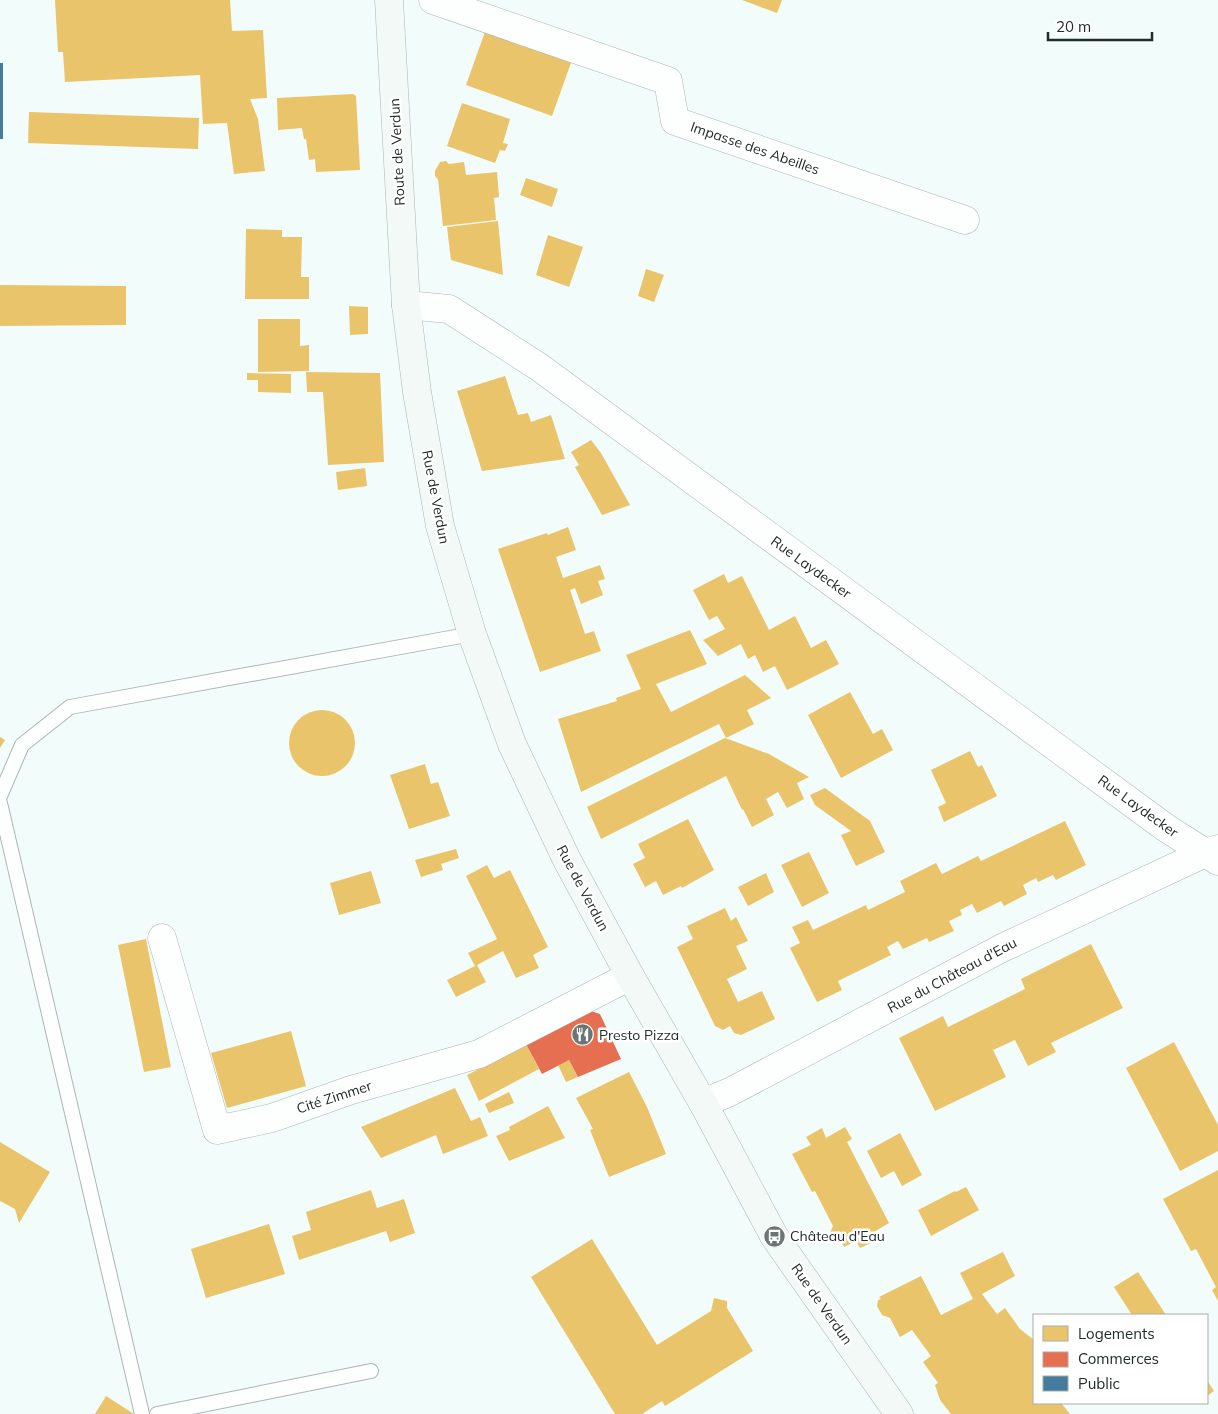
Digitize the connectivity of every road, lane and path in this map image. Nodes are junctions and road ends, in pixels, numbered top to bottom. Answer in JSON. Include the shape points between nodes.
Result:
{"nodes":[{"id":1,"x":389,"y":0,"type":"edge"},
{"id":2,"x":433,"y":0,"type":"edge"},
{"id":3,"x":965,"y":220,"type":"dead end"},
{"id":4,"x":406,"y":305,"type":"junction"},
{"id":5,"x":472,"y":634,"type":"junction"},
{"id":6,"x":0,"y":796,"type":"edge"},
{"id":7,"x":0,"y":803,"type":"edge"},
{"id":8,"x":1214,"y":854,"type":"edge"},
{"id":9,"x":162,"y":938,"type":"dead end"},
{"id":10,"x":630,"y":976,"type":"junction"},
{"id":11,"x":703,"y":1103,"type":"junction"},
{"id":12,"x":370,"y":1371,"type":"dead end"},
{"id":13,"x":142,"y":1414,"type":"edge"},
{"id":14,"x":157,"y":1414,"type":"edge"},
{"id":15,"x":899,"y":1414,"type":"edge"}],
"edges":[{"from":1,"to":4,"type":"main road","name":"Route de Verdun"},
{"from":2,"to":3,"type":"street","name":"Impasse des Abeilles","via":[[668,81],[676,120]]},
{"from":4,"to":5,"type":"main road","name":"Rue de Verdun","via":[[440,526]]},
{"from":4,"to":8,"type":"street","name":"Rue Laydecker","via":[[449,309],[539,367],[1166,828]]},
{"from":5,"to":6,"type":"lane","via":[[70,707],[22,745]]},
{"from":5,"to":10,"type":"main road","name":"Rue de Verdun","via":[[512,744],[566,860]]},
{"from":7,"to":13,"type":"lane"},
{"from":8,"to":11,"type":"street","name":"Rue du Château d'Eau","via":[[1002,948],[730,1092]]},
{"from":9,"to":10,"type":"street","name":"Cité Zimmer","via":[[217,1130],[272,1118],[351,1090],[479,1054]]},
{"from":10,"to":11,"type":"main road","name":"Rue de Verdun"},
{"from":11,"to":15,"type":"main road","name":"Rue de Verdun","via":[[774,1236]]},
{"from":12,"to":14,"type":"lane"}]}
